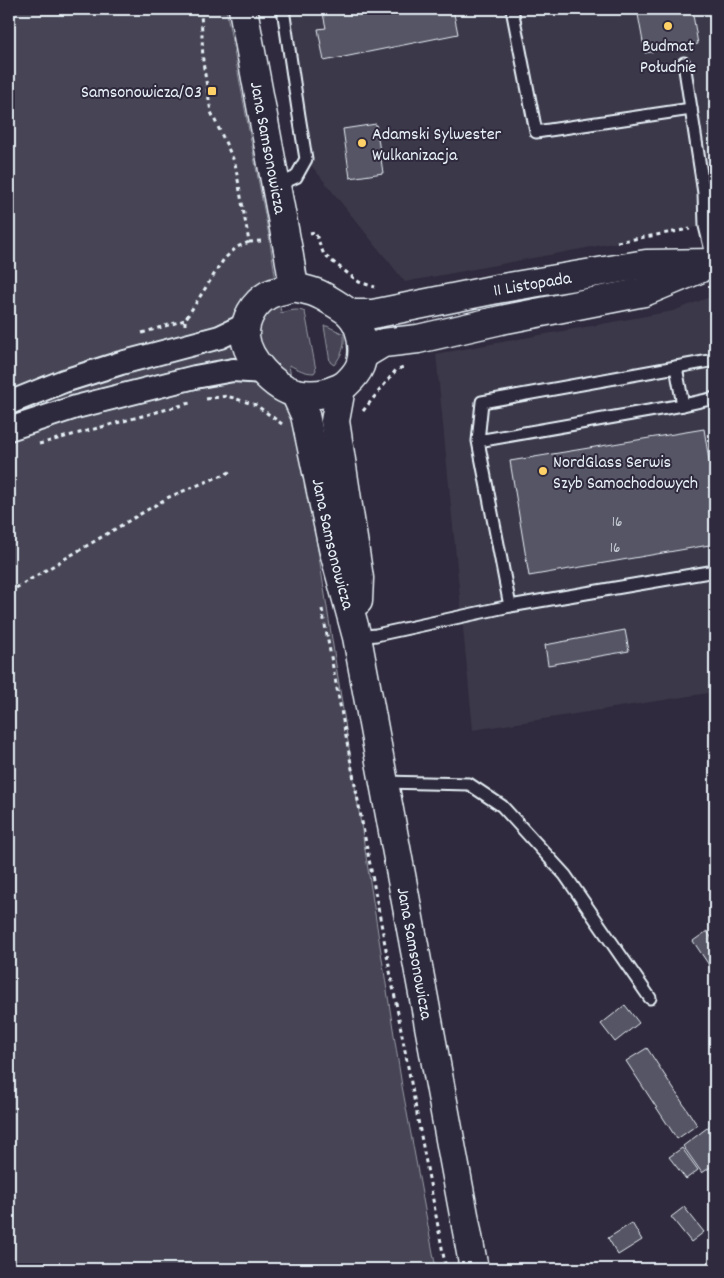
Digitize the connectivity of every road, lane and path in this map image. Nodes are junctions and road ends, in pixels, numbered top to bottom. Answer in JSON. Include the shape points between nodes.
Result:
{"nodes":[{"id":1,"x":201,"y":9,"type":"edge"},
{"id":2,"x":243,"y":9,"type":"edge"},
{"id":3,"x":283,"y":9,"type":"edge"},
{"id":4,"x":512,"y":9,"type":"edge"},
{"id":5,"x":684,"y":63,"type":"dead end"},
{"id":6,"x":690,"y":108,"type":"junction"},
{"id":7,"x":276,"y":186,"type":"junction"},
{"id":8,"x":285,"y":237,"type":"junction"},
{"id":9,"x":249,"y":242,"type":"junction"},
{"id":10,"x":715,"y":263,"type":"edge"},
{"id":11,"x":382,"y":286,"type":"dead end"},
{"id":12,"x":294,"y":287,"type":"junction"},
{"id":13,"x":350,"y":314,"type":"junction"},
{"id":14,"x":245,"y":325,"type":"junction"},
{"id":15,"x":189,"y":346,"type":"junction"},
{"id":16,"x":363,"y":355,"type":"junction"},
{"id":17,"x":715,"y":360,"type":"edge"},
{"id":18,"x":413,"y":363,"type":"dead end"},
{"id":19,"x":676,"y":367,"type":"junction"},
{"id":20,"x":263,"y":372,"type":"junction"},
{"id":21,"x":341,"y":388,"type":"junction"},
{"id":22,"x":295,"y":393,"type":"junction"},
{"id":23,"x":715,"y":398,"type":"edge"},
{"id":24,"x":200,"y":400,"type":"dead end"},
{"id":25,"x":9,"y":403,"type":"edge"},
{"id":26,"x":191,"y":403,"type":"dead end"},
{"id":27,"x":683,"y":405,"type":"junction"},
{"id":28,"x":362,"y":412,"type":"dead end"},
{"id":29,"x":287,"y":427,"type":"dead end"},
{"id":30,"x":9,"y":429,"type":"edge"},
{"id":31,"x":478,"y":441,"type":"junction"},
{"id":32,"x":35,"y":445,"type":"dead end"},
{"id":33,"x":230,"y":472,"type":"dead end"},
{"id":34,"x":715,"y":571,"type":"edge"},
{"id":35,"x":9,"y":592,"type":"edge"},
{"id":36,"x":321,"y":604,"type":"dead end"},
{"id":37,"x":510,"y":606,"type":"junction"},
{"id":38,"x":357,"y":637,"type":"junction"},
{"id":39,"x":384,"y":782,"type":"junction"},
{"id":40,"x":650,"y":998,"type":"dead end"},
{"id":41,"x":446,"y":1269,"type":"edge"},
{"id":42,"x":474,"y":1269,"type":"edge"}],
"edges":[{"from":1,"to":9,"type":"path","via":[[203,62],[211,112],[235,163]]},
{"from":2,"to":7,"type":"main road","name":"Jana Samsonowicza"},
{"from":3,"to":7,"type":"lane","via":[[306,159],[296,177]]},
{"from":4,"to":6,"type":"lane","via":[[536,132]]},
{"from":5,"to":6,"type":"lane"},
{"from":6,"to":10,"type":"lane","via":[[704,193],[705,226]]},
{"from":7,"to":8,"type":"main road","name":"Jana Samsonowicza"},
{"from":8,"to":9,"type":"path"},
{"from":8,"to":11,"type":"path","via":[[315,232],[324,255],[359,282]]},
{"from":8,"to":12,"type":"main road","name":"Jana Samsonowicza"},
{"from":9,"to":15,"type":"path","via":[[237,247],[224,259],[185,320]]},
{"from":10,"to":13,"type":"main road","name":"11 Listopada","via":[[646,264],[373,314]]},
{"from":10,"to":16,"type":"main road","name":"11 Listopada","via":[[644,292],[418,339],[383,343]]},
{"from":12,"to":13,"type":"main road","via":[[317,293]]},
{"from":12,"to":14,"type":"main road","via":[[269,295],[254,307]]},
{"from":13,"to":16,"type":"main road","via":[[359,331]]},
{"from":14,"to":15,"type":"street","via":[[220,338]]},
{"from":14,"to":20,"type":"main road","via":[[250,353]]},
{"from":15,"to":25,"type":"street","via":[[64,381]]},
{"from":16,"to":21,"type":"main road","via":[[360,367]]},
{"from":17,"to":19,"type":"lane"},
{"from":18,"to":28,"type":"path","via":[[396,370]]},
{"from":19,"to":27,"type":"lane"},
{"from":19,"to":31,"type":"lane","via":[[482,402]]},
{"from":20,"to":22,"type":"main road"},
{"from":20,"to":30,"type":"street","via":[[233,370],[195,377],[76,406]]},
{"from":21,"to":22,"type":"main road","via":[[322,394]]},
{"from":21,"to":38,"type":"main road","name":"Jana Samsonowicza","via":[[335,421],[359,578]]},
{"from":22,"to":38,"type":"main road","name":"Jana Samsonowicza","via":[[305,415],[332,548]]},
{"from":23,"to":27,"type":"lane"},
{"from":24,"to":29,"type":"path","via":[[227,396],[242,400],[256,405]]},
{"from":26,"to":32,"type":"path"},
{"from":27,"to":31,"type":"lane"},
{"from":31,"to":37,"type":"lane"},
{"from":33,"to":35,"type":"path","via":[[169,497]]},
{"from":34,"to":37,"type":"lane"},
{"from":36,"to":41,"type":"path"},
{"from":37,"to":38,"type":"lane"},
{"from":38,"to":39,"type":"main road","name":"Jana Samsonowicza"},
{"from":39,"to":40,"type":"lane","via":[[469,784],[502,806],[565,875]]},
{"from":39,"to":42,"type":"main road","name":"Jana Samsonowicza"}]}
